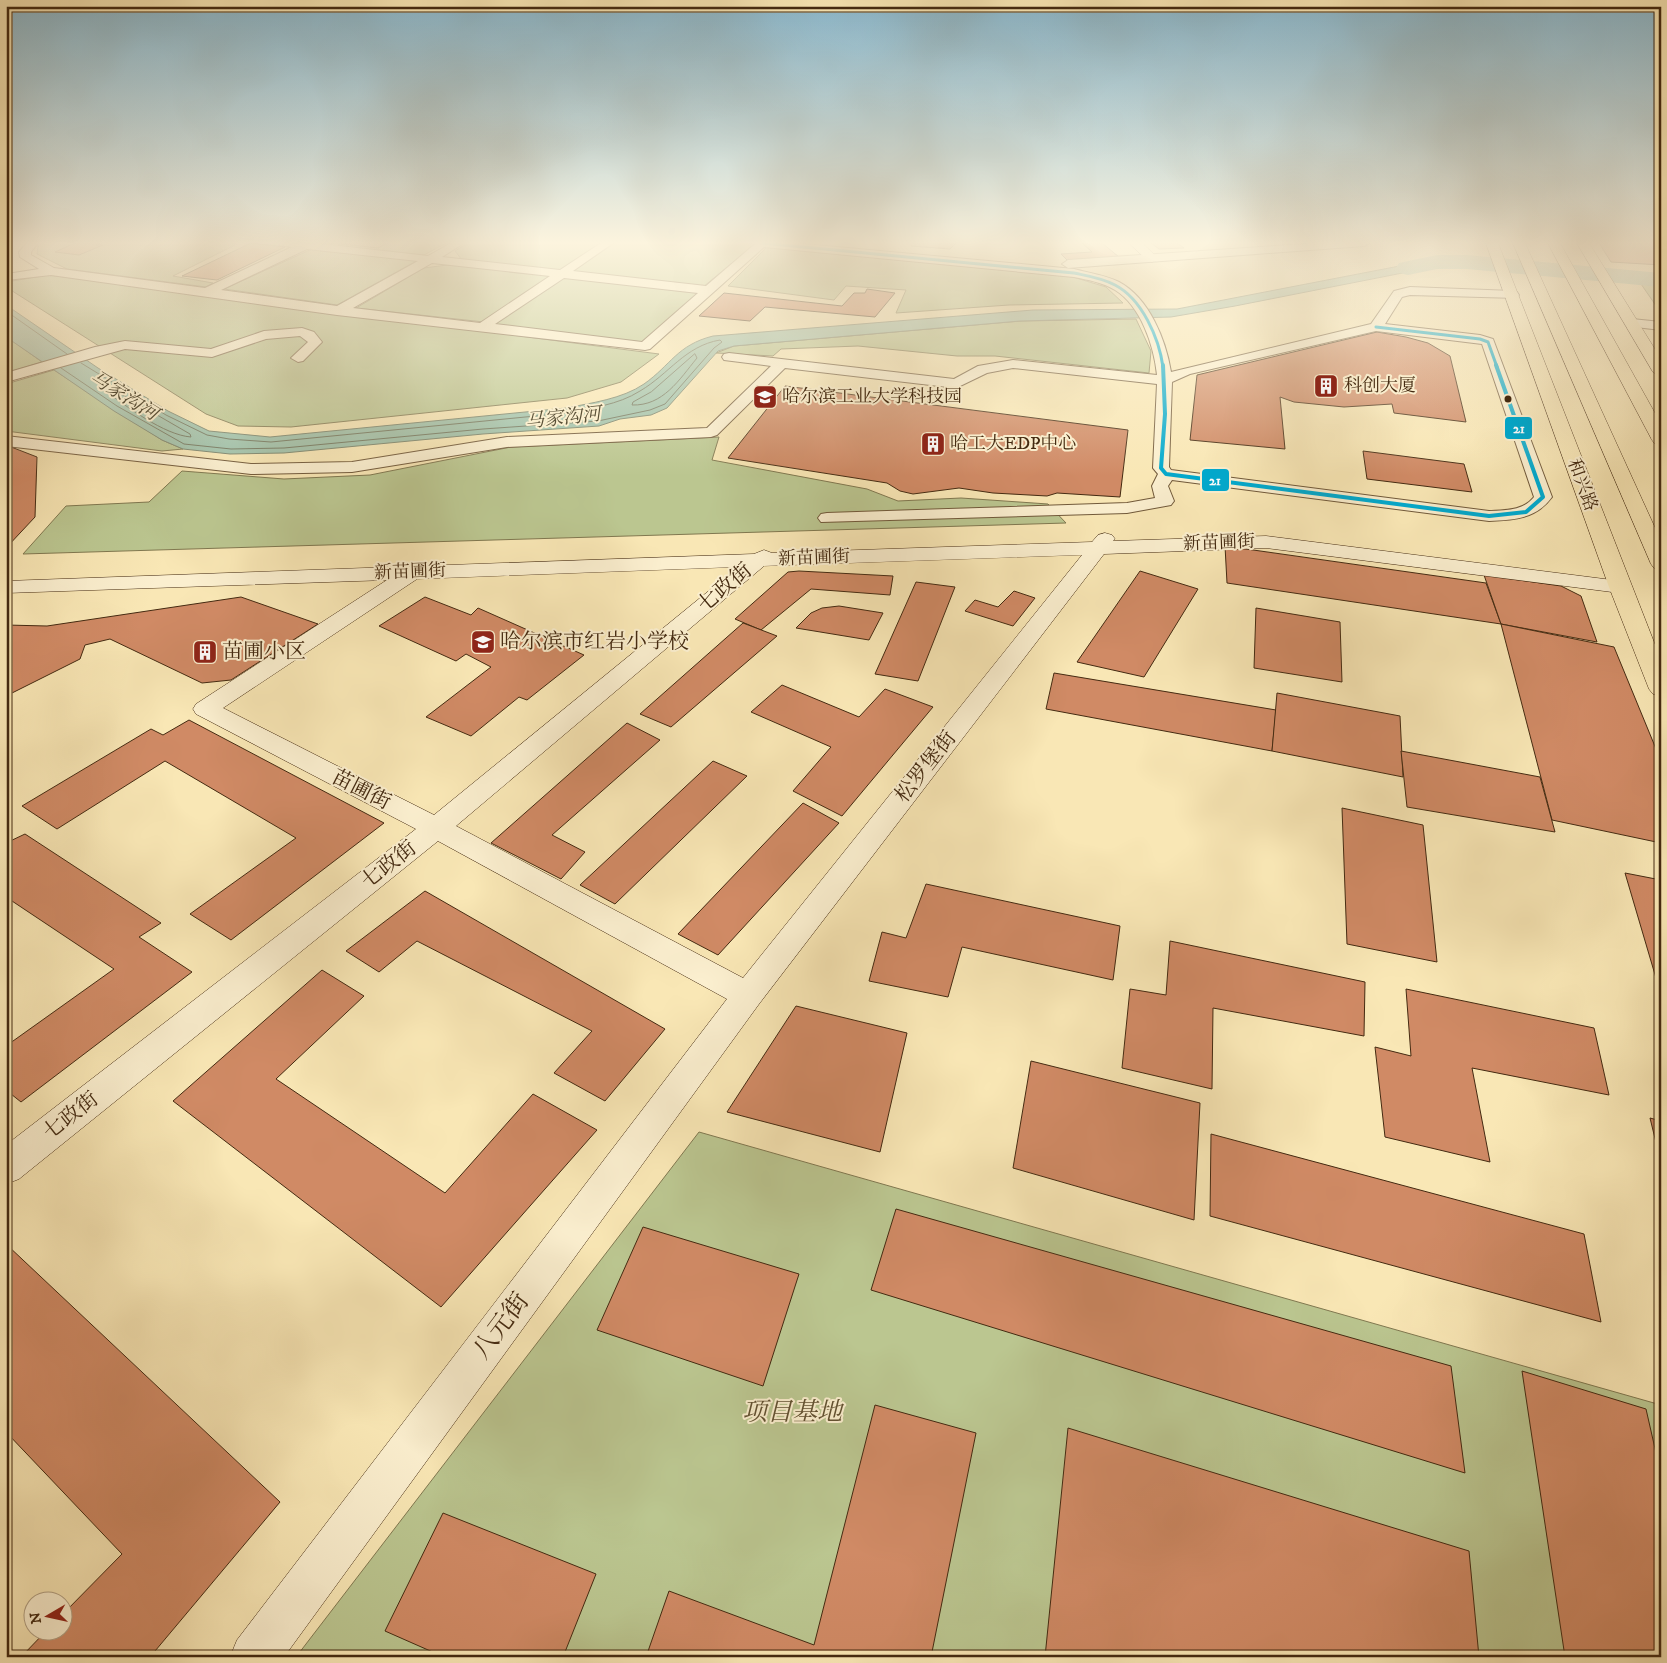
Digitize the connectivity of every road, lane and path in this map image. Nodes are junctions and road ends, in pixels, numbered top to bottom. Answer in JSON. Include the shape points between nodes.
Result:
{"nodes":[{"id":1,"x":322,"y":321,"type":"edge"},
{"id":2,"x":436,"y":321,"type":"edge"},
{"id":3,"x":492,"y":321,"type":"edge"},
{"id":4,"x":674,"y":321,"type":"edge"},
{"id":5,"x":1146,"y":321,"type":"edge"},
{"id":6,"x":1380,"y":321,"type":"edge"},
{"id":7,"x":1522,"y":321,"type":"edge"},
{"id":8,"x":1553,"y":321,"type":"edge"},
{"id":9,"x":1597,"y":321,"type":"edge"},
{"id":10,"x":1632,"y":323,"type":"joint"},
{"id":11,"x":484,"y":326,"type":"junction"},
{"id":12,"x":1661,"y":326,"type":"edge"},
{"id":13,"x":1376,"y":327,"type":"junction"},
{"id":14,"x":302,"y":332,"type":"junction"},
{"id":15,"x":729,"y":357,"type":"dead end"},
{"id":16,"x":298,"y":358,"type":"dead end"},
{"id":17,"x":781,"y":364,"type":"junction"},
{"id":18,"x":1650,"y":374,"type":"edge"},
{"id":19,"x":6,"y":378,"type":"edge"},
{"id":20,"x":1163,"y":380,"type":"junction"},
{"id":21,"x":1640,"y":400,"type":"junction"},
{"id":22,"x":1661,"y":440,"type":"edge"},
{"id":23,"x":6,"y":441,"type":"edge"},
{"id":24,"x":1166,"y":474,"type":"junction"},
{"id":25,"x":827,"y":518,"type":"dead end"},
{"id":26,"x":1102,"y":544,"type":"junction"},
{"id":27,"x":762,"y":557,"type":"junction"},
{"id":28,"x":1661,"y":564,"type":"edge"},
{"id":29,"x":418,"y":569,"type":"junction"},
{"id":30,"x":6,"y":577,"type":"edge"},
{"id":31,"x":1618,"y":582,"type":"junction"},
{"id":32,"x":6,"y":587,"type":"edge"},
{"id":33,"x":1661,"y":689,"type":"edge"},
{"id":34,"x":436,"y":828,"type":"junction"},
{"id":35,"x":748,"y":995,"type":"junction"},
{"id":36,"x":6,"y":1167,"type":"edge"},
{"id":37,"x":254,"y":1657,"type":"edge"}],
"edges":[{"from":1,"to":14,"type":"street"},
{"from":2,"to":11,"type":"street"},
{"from":3,"to":11,"type":"street"},
{"from":4,"to":11,"type":"street","via":[[645,346]]},
{"from":5,"to":20,"type":"street","via":[[1162,359]]},
{"from":6,"to":13,"type":"street"},
{"from":7,"to":31,"type":"highway","name":"和兴路"},
{"from":8,"to":28,"type":"highway","name":"和兴路"},
{"from":9,"to":21,"type":"highway"},
{"from":10,"to":12,"type":"street"},
{"from":10,"to":18,"type":"highway","via":[[1648,351]]},
{"from":13,"to":20,"type":"street","via":[[1185,370]]},
{"from":13,"to":24,"type":"street","via":[[1488,342],[1543,498],[1537,508],[1518,515],[1489,516]]},
{"from":14,"to":16,"type":"street","via":[[315,342]]},
{"from":14,"to":19,"type":"street","via":[[264,335],[212,353],[125,345]]},
{"from":15,"to":17,"type":"street"},
{"from":17,"to":20,"type":"street","via":[[956,384],[983,369],[1012,364]]},
{"from":17,"to":23,"type":"street","via":[[711,432],[507,442],[352,467],[251,469]]},
{"from":18,"to":21,"type":"highway"},
{"from":20,"to":24,"type":"street","via":[[1165,427],[1161,468]]},
{"from":21,"to":22,"type":"highway"},
{"from":24,"to":25,"type":"street","via":[[1160,486],[1164,501],[1127,508]]},
{"from":26,"to":27,"type":"street","name":"新苗圃街"},
{"from":26,"to":31,"type":"street","name":"新苗圃街","via":[[1266,542]]},
{"from":26,"to":35,"type":"street","name":"松罗堡街"},
{"from":27,"to":29,"type":"street","name":"新苗圃街"},
{"from":27,"to":34,"type":"street","name":"七政街"},
{"from":29,"to":30,"type":"street","name":"新苗圃街"},
{"from":29,"to":32,"type":"street","name":"新苗圃街"},
{"from":29,"to":34,"type":"street","name":"苗圃街","via":[[205,709]]},
{"from":31,"to":33,"type":"highway","name":"和兴路"},
{"from":34,"to":35,"type":"street","name":"苗圃街"},
{"from":34,"to":36,"type":"street","name":"七政街"},
{"from":35,"to":37,"type":"street","name":"八元街"}]}
